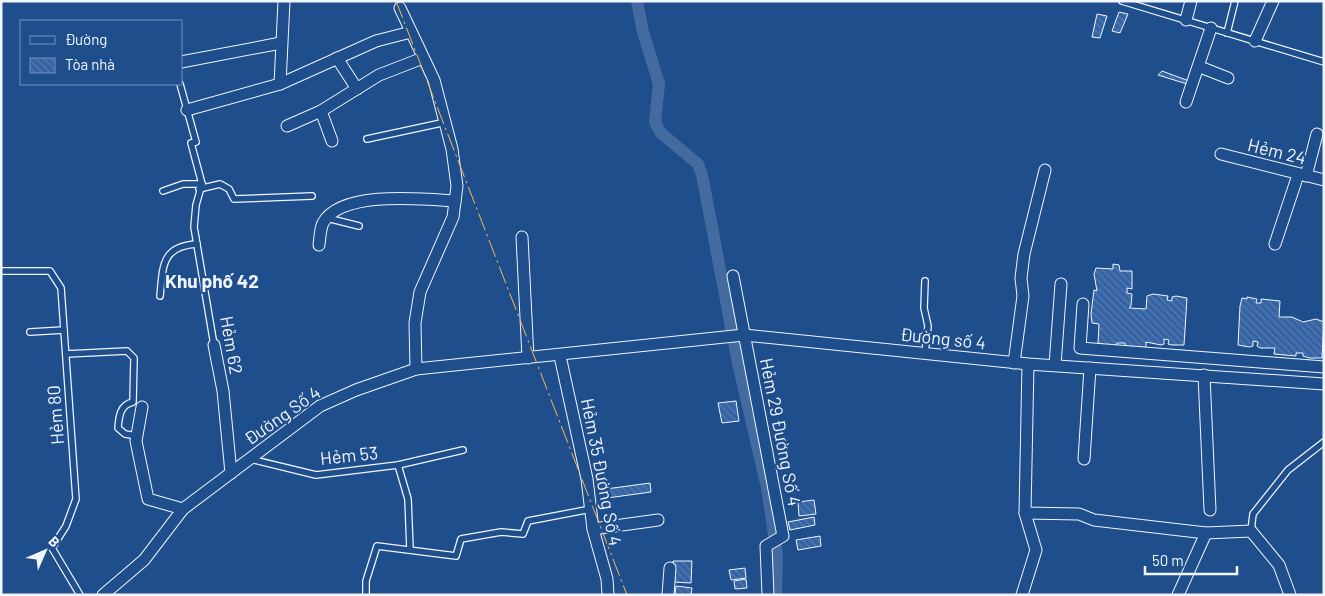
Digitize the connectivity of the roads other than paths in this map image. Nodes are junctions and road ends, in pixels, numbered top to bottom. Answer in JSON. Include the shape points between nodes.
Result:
{"nodes":[{"id":1,"x":284,"y":1,"type":"edge"},
{"id":2,"x":1122,"y":1,"type":"edge"},
{"id":3,"x":1191,"y":1,"type":"edge"},
{"id":4,"x":1235,"y":1,"type":"edge"},
{"id":5,"x":1273,"y":1,"type":"edge"},
{"id":6,"x":400,"y":8,"type":"dead end"},
{"id":7,"x":1186,"y":20,"type":"junction"},
{"id":8,"x":1211,"y":28,"type":"junction"},
{"id":9,"x":411,"y":32,"type":"junction"},
{"id":10,"x":1227,"y":33,"type":"junction"},
{"id":11,"x":1255,"y":41,"type":"junction"},
{"id":12,"x":281,"y":43,"type":"junction"},
{"id":13,"x":337,"y":58,"type":"junction"},
{"id":14,"x":423,"y":58,"type":"junction"},
{"id":15,"x":182,"y":62,"type":"edge"},
{"id":16,"x":1324,"y":62,"type":"edge"},
{"id":17,"x":1200,"y":67,"type":"junction"},
{"id":18,"x":1228,"y":78,"type":"dead end"},
{"id":19,"x":280,"y":84,"type":"junction"},
{"id":20,"x":180,"y":85,"type":"edge"},
{"id":21,"x":356,"y":89,"type":"junction"},
{"id":22,"x":1186,"y":102,"type":"dead end"},
{"id":23,"x":187,"y":110,"type":"junction"},
{"id":24,"x":320,"y":111,"type":"junction"},
{"id":25,"x":446,"y":122,"type":"junction"},
{"id":26,"x":287,"y":126,"type":"dead end"},
{"id":27,"x":1317,"y":134,"type":"dead end"},
{"id":28,"x":367,"y":139,"type":"dead end"},
{"id":29,"x":332,"y":141,"type":"dead end"},
{"id":30,"x":1221,"y":154,"type":"dead end"},
{"id":31,"x":1045,"y":170,"type":"dead end"},
{"id":32,"x":1302,"y":175,"type":"junction"},
{"id":33,"x":1324,"y":180,"type":"edge"},
{"id":34,"x":201,"y":186,"type":"junction"},
{"id":35,"x":163,"y":192,"type":"dead end"},
{"id":36,"x":312,"y":196,"type":"dead end"},
{"id":37,"x":455,"y":201,"type":"junction"},
{"id":38,"x":327,"y":218,"type":"junction"},
{"id":39,"x":359,"y":226,"type":"dead end"},
{"id":40,"x":522,"y":237,"type":"dead end"},
{"id":41,"x":197,"y":244,"type":"junction"},
{"id":42,"x":1275,"y":244,"type":"dead end"},
{"id":43,"x":320,"y":245,"type":"dead end"},
{"id":44,"x":1,"y":271,"type":"edge"},
{"id":45,"x":733,"y":276,"type":"dead end"},
{"id":46,"x":925,"y":281,"type":"dead end"},
{"id":47,"x":1061,"y":284,"type":"dead end"},
{"id":48,"x":160,"y":296,"type":"dead end"},
{"id":49,"x":1083,"y":304,"type":"dead end"},
{"id":50,"x":64,"y":330,"type":"junction"},
{"id":51,"x":30,"y":332,"type":"dead end"},
{"id":52,"x":744,"y":335,"type":"junction"},
{"id":53,"x":214,"y":345,"type":"joint"},
{"id":54,"x":924,"y":353,"type":"junction"},
{"id":55,"x":66,"y":354,"type":"junction"},
{"id":56,"x":560,"y":356,"type":"junction"},
{"id":57,"x":528,"y":358,"type":"junction"},
{"id":58,"x":1014,"y":363,"type":"junction"},
{"id":59,"x":1028,"y":364,"type":"junction"},
{"id":60,"x":1055,"y":364,"type":"junction"},
{"id":61,"x":1284,"y":365,"type":"junction"},
{"id":62,"x":1090,"y":368,"type":"junction"},
{"id":63,"x":1324,"y":368,"type":"edge"},
{"id":64,"x":416,"y":369,"type":"junction"},
{"id":65,"x":1204,"y":375,"type":"junction"},
{"id":66,"x":1285,"y":381,"type":"junction"},
{"id":67,"x":1324,"y":384,"type":"edge"},
{"id":68,"x":142,"y":407,"type":"dead end"},
{"id":69,"x":136,"y":436,"type":"junction"},
{"id":70,"x":1324,"y":442,"type":"edge"},
{"id":71,"x":463,"y":450,"type":"dead end"},
{"id":72,"x":250,"y":459,"type":"junction"},
{"id":73,"x":1084,"y":459,"type":"dead end"},
{"id":74,"x":398,"y":465,"type":"junction"},
{"id":75,"x":232,"y":473,"type":"junction"},
{"id":76,"x":183,"y":509,"type":"junction"},
{"id":77,"x":591,"y":509,"type":"junction"},
{"id":78,"x":1210,"y":510,"type":"dead end"},
{"id":79,"x":1025,"y":513,"type":"junction"},
{"id":80,"x":658,"y":520,"type":"dead end"},
{"id":81,"x":593,"y":529,"type":"junction"},
{"id":82,"x":1251,"y":531,"type":"junction"},
{"id":83,"x":1206,"y":533,"type":"junction"},
{"id":84,"x":410,"y":549,"type":"junction"},
{"id":85,"x":670,"y":568,"type":"dead end"},
{"id":86,"x":80,"y":595,"type":"edge"},
{"id":87,"x":103,"y":595,"type":"edge"},
{"id":88,"x":366,"y":595,"type":"edge"},
{"id":89,"x":608,"y":595,"type":"edge"},
{"id":90,"x":668,"y":595,"type":"edge"},
{"id":91,"x":768,"y":595,"type":"edge"},
{"id":92,"x":1022,"y":595,"type":"edge"},
{"id":93,"x":1178,"y":595,"type":"edge"},
{"id":94,"x":1290,"y":595,"type":"edge"}],
"edges":[{"from":1,"to":12,"type":"street"},
{"from":2,"to":7,"type":"lane"},
{"from":3,"to":7,"type":"street"},
{"from":4,"to":10,"type":"lane"},
{"from":5,"to":11,"type":"street"},
{"from":6,"to":9,"type":"street"},
{"from":7,"to":8,"type":"lane"},
{"from":8,"to":10,"type":"lane"},
{"from":8,"to":17,"type":"street"},
{"from":9,"to":13,"type":"street","via":[[376,41]]},
{"from":9,"to":14,"type":"street"},
{"from":10,"to":11,"type":"lane"},
{"from":11,"to":16,"type":"lane"},
{"from":12,"to":15,"type":"street"},
{"from":12,"to":19,"type":"street"},
{"from":13,"to":19,"type":"street"},
{"from":13,"to":21,"type":"street"},
{"from":14,"to":21,"type":"street","via":[[379,75]]},
{"from":14,"to":25,"type":"street","via":[[434,80]]},
{"from":17,"to":18,"type":"street"},
{"from":17,"to":22,"type":"street"},
{"from":19,"to":23,"type":"street"},
{"from":20,"to":23,"type":"lane","name":"Hẻm 62"},
{"from":21,"to":24,"type":"street"},
{"from":23,"to":34,"type":"lane","name":"Hẻm 62","via":[[196,142],[191,142]]},
{"from":24,"to":26,"type":"street"},
{"from":24,"to":29,"type":"street"},
{"from":25,"to":28,"type":"lane"},
{"from":25,"to":37,"type":"street","via":[[457,186]]},
{"from":27,"to":32,"type":"street"},
{"from":30,"to":32,"type":"street","name":"Hẻm 24"},
{"from":31,"to":58,"type":"street","via":[[1024,254],[1023,296]]},
{"from":32,"to":33,"type":"street","name":"Hẻm 24"},
{"from":32,"to":42,"type":"street"},
{"from":34,"to":35,"type":"lane","via":[[183,184]]},
{"from":34,"to":36,"type":"lane","via":[[220,184],[229,189],[234,199]]},
{"from":34,"to":41,"type":"lane","name":"Hẻm 62","via":[[194,227]]},
{"from":37,"to":38,"type":"street","via":[[407,198],[353,202]]},
{"from":37,"to":64,"type":"street","via":[[453,217],[420,292],[415,323]]},
{"from":38,"to":39,"type":"lane"},
{"from":38,"to":43,"type":"street","via":[[322,224]]},
{"from":40,"to":57,"type":"street"},
{"from":41,"to":48,"type":"lane","via":[[184,245],[169,254],[163,263]]},
{"from":41,"to":53,"type":"lane","name":"Hẻm 62"},
{"from":44,"to":50,"type":"lane","name":"Hẻm 80","via":[[50,271],[61,288]]},
{"from":45,"to":52,"type":"street","name":"Hẻm 29 Đường Số 4"},
{"from":46,"to":54,"type":"lane","via":[[924,308],[928,326]]},
{"from":47,"to":60,"type":"street"},
{"from":49,"to":61,"type":"street","via":[[1080,348]]},
{"from":50,"to":51,"type":"lane"},
{"from":50,"to":55,"type":"lane","name":"Hẻm 80"},
{"from":52,"to":54,"type":"street","name":"Đường số 4"},
{"from":52,"to":56,"type":"street","name":"Đường số 4"},
{"from":52,"to":91,"type":"street","name":"Hẻm 29 Đường Số 4","via":[[783,536],[766,546]]},
{"from":53,"to":75,"type":"street","name":"Hẻm 62","via":[[223,391]]},
{"from":54,"to":58,"type":"street","name":"Đường số 4"},
{"from":55,"to":69,"type":"lane","via":[[132,353],[133,402],[122,408],[118,428],[125,434]]},
{"from":55,"to":86,"type":"lane","name":"Hẻm 80","via":[[76,499],[66,526],[52,548]]},
{"from":56,"to":57,"type":"street","name":"Đường Số 4"},
{"from":56,"to":77,"type":"street","name":"Hẻm 35 Đường Số 4"},
{"from":57,"to":64,"type":"street","name":"Đường Số 4"},
{"from":58,"to":59,"type":"street","name":"Đường số 4"},
{"from":59,"to":60,"type":"street","name":"Đường số 4"},
{"from":59,"to":79,"type":"street"},
{"from":60,"to":62,"type":"street","name":"Đường số 4"},
{"from":61,"to":63,"type":"street"},
{"from":61,"to":66,"type":"street"},
{"from":62,"to":65,"type":"street","name":"Đường số 4"},
{"from":62,"to":73,"type":"street"},
{"from":64,"to":72,"type":"street","name":"Đường Số 4","via":[[320,406]]},
{"from":65,"to":66,"type":"street","name":"Đường số 4"},
{"from":65,"to":78,"type":"street"},
{"from":66,"to":67,"type":"street","name":"Đường số 4"},
{"from":68,"to":69,"type":"street"},
{"from":69,"to":76,"type":"street","via":[[148,499]]},
{"from":70,"to":82,"type":"lane","via":[[1288,470],[1253,514]]},
{"from":71,"to":74,"type":"lane"},
{"from":72,"to":74,"type":"lane","name":"Hẻm 53","via":[[316,475]]},
{"from":72,"to":75,"type":"street","name":"Đường Số 4"},
{"from":74,"to":84,"type":"lane","name":"Hẻm 53","via":[[408,499]]},
{"from":75,"to":76,"type":"street","name":"Đường Số 4"},
{"from":76,"to":87,"type":"street","name":"Đường Số 4","via":[[144,560]]},
{"from":77,"to":81,"type":"street","name":"Hẻm 35 Đường Số 4"},
{"from":77,"to":84,"type":"lane","via":[[528,521],[523,534],[501,532],[461,538],[456,556]]},
{"from":79,"to":83,"type":"street","via":[[1079,514],[1094,520]]},
{"from":79,"to":92,"type":"street","via":[[1036,550]]},
{"from":80,"to":81,"type":"street"},
{"from":81,"to":89,"type":"street","name":"Hẻm 35 Đường Số 4","via":[[607,579]]},
{"from":82,"to":83,"type":"street"},
{"from":82,"to":94,"type":"street","via":[[1279,565]]},
{"from":83,"to":93,"type":"street"},
{"from":84,"to":88,"type":"lane","via":[[377,546],[366,581]]},
{"from":85,"to":90,"type":"street"}]}
